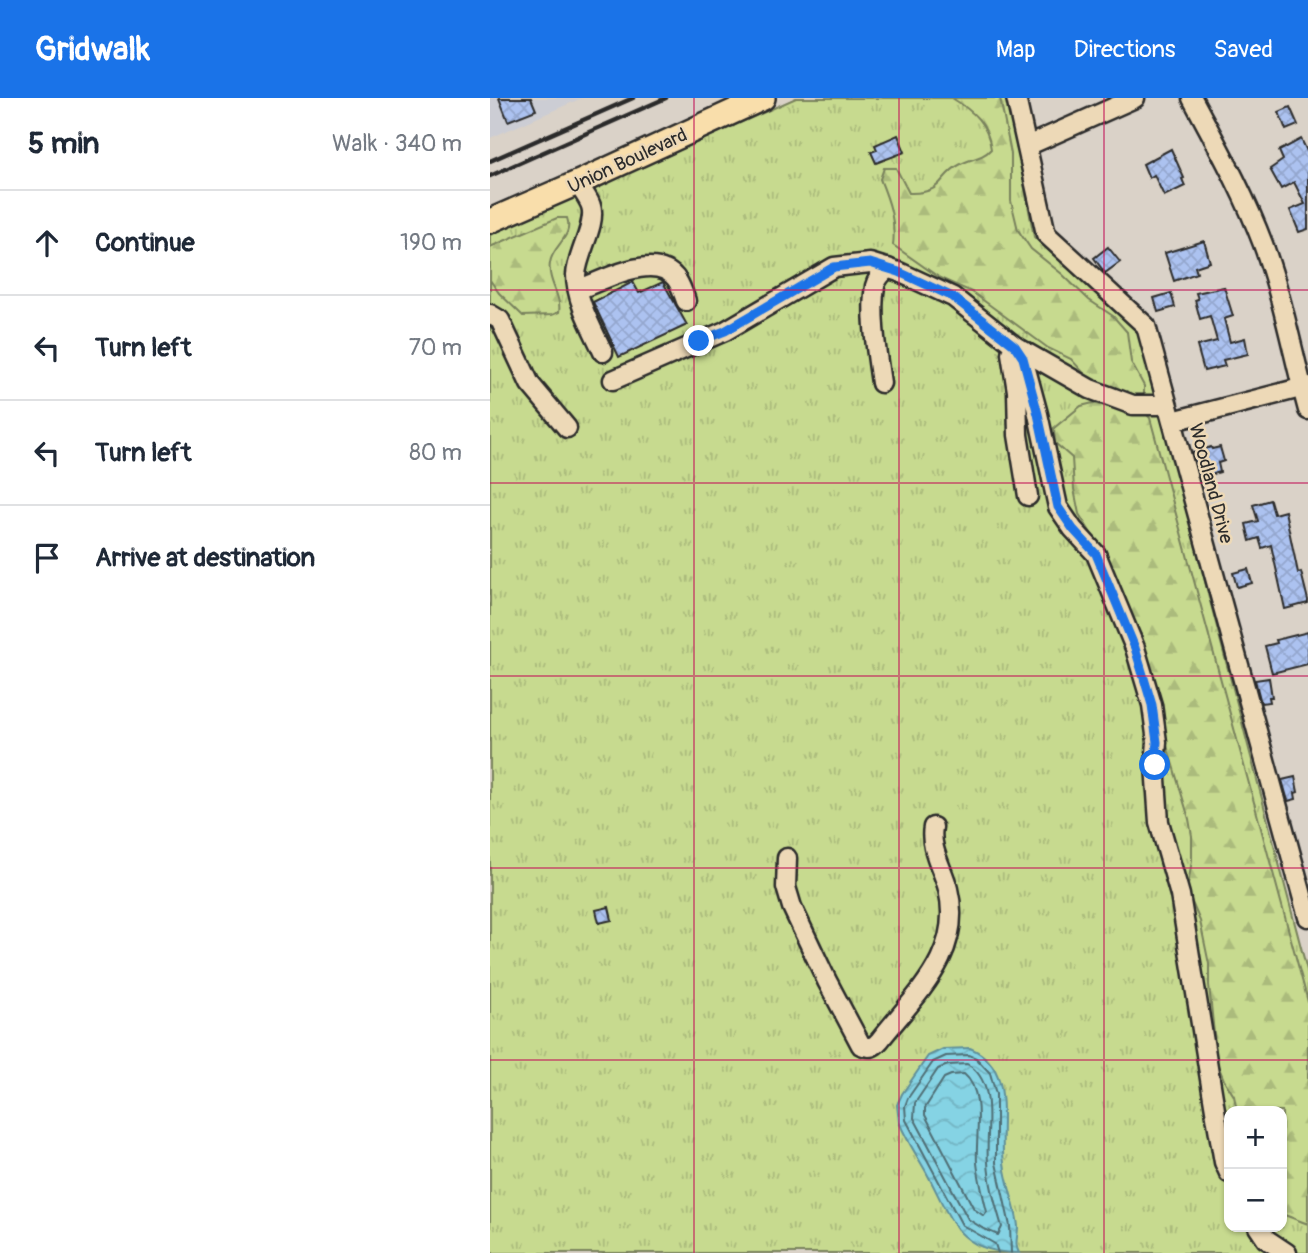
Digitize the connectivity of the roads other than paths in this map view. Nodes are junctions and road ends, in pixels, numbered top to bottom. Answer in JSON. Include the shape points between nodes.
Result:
{"nodes":[{"id":1,"x":763,"y":98,"type":"edge"},
{"id":2,"x":1016,"y":98,"type":"edge"},
{"id":3,"x":1135,"y":98,"type":"edge"},
{"id":4,"x":1192,"y":98,"type":"edge"},
{"id":5,"x":1027,"y":146,"type":"junction"},
{"id":6,"x":578,"y":183,"type":"junction"},
{"id":7,"x":490,"y":221,"type":"edge"},
{"id":8,"x":888,"y":268,"type":"junction"},
{"id":9,"x":578,"y":290,"type":"junction"},
{"id":10,"x":686,"y":302,"type":"dead end"},
{"id":11,"x":490,"y":314,"type":"edge"},
{"id":12,"x":1011,"y":342,"type":"junction"},
{"id":13,"x":603,"y":352,"type":"dead end"},
{"id":14,"x":613,"y":380,"type":"dead end"},
{"id":15,"x":881,"y":383,"type":"dead end"},
{"id":16,"x":1305,"y":387,"type":"edge"},
{"id":17,"x":1159,"y":405,"type":"dead end"},
{"id":18,"x":1308,"y":410,"type":"edge"},
{"id":19,"x":1173,"y":421,"type":"junction"},
{"id":20,"x":567,"y":428,"type":"dead end"},
{"id":21,"x":1028,"y":496,"type":"dead end"},
{"id":22,"x":933,"y":827,"type":"dead end"},
{"id":23,"x":787,"y":858,"type":"dead end"},
{"id":24,"x":1308,"y":916,"type":"edge"},
{"id":25,"x":1227,"y":1169,"type":"edge"},
{"id":26,"x":1261,"y":1232,"type":"edge"},
{"id":27,"x":1287,"y":1253,"type":"edge"}],
"edges":[{"from":1,"to":6,"type":"main road","name":"Union Boulevard"},
{"from":2,"to":5,"type":"street","name":"Woodland Drive"},
{"from":3,"to":5,"type":"street"},
{"from":4,"to":16,"type":"street","via":[[1262,241]]},
{"from":5,"to":19,"type":"street","name":"Woodland Drive","via":[[1046,234],[1146,326]]},
{"from":6,"to":7,"type":"main road","name":"Union Boulevard"},
{"from":6,"to":9,"type":"street","via":[[593,214],[578,260]]},
{"from":8,"to":12,"type":"street","via":[[953,297]]},
{"from":8,"to":14,"type":"street","via":[[870,263],[834,267],[725,331]]},
{"from":8,"to":15,"type":"street","via":[[875,286]]},
{"from":9,"to":10,"type":"street","via":[[637,268],[656,269],[665,270],[680,283]]},
{"from":9,"to":13,"type":"street"},
{"from":11,"to":20,"type":"street","via":[[500,320],[530,384]]},
{"from":12,"to":17,"type":"street","via":[[1090,390],[1133,405]]},
{"from":12,"to":21,"type":"street"},
{"from":12,"to":25,"type":"street","via":[[1023,358],[1058,507],[1096,554],[1135,648],[1152,705],[1159,822],[1180,895]]},
{"from":16,"to":18,"type":"street"},
{"from":16,"to":19,"type":"street"},
{"from":19,"to":24,"type":"street","name":"Woodland Drive"},
{"from":22,"to":23,"type":"street","via":[[931,841],[953,911],[951,931],[929,978],[875,1046],[868,1048],[861,1045],[792,906],[786,887]]},
{"from":26,"to":27,"type":"street"}]}
